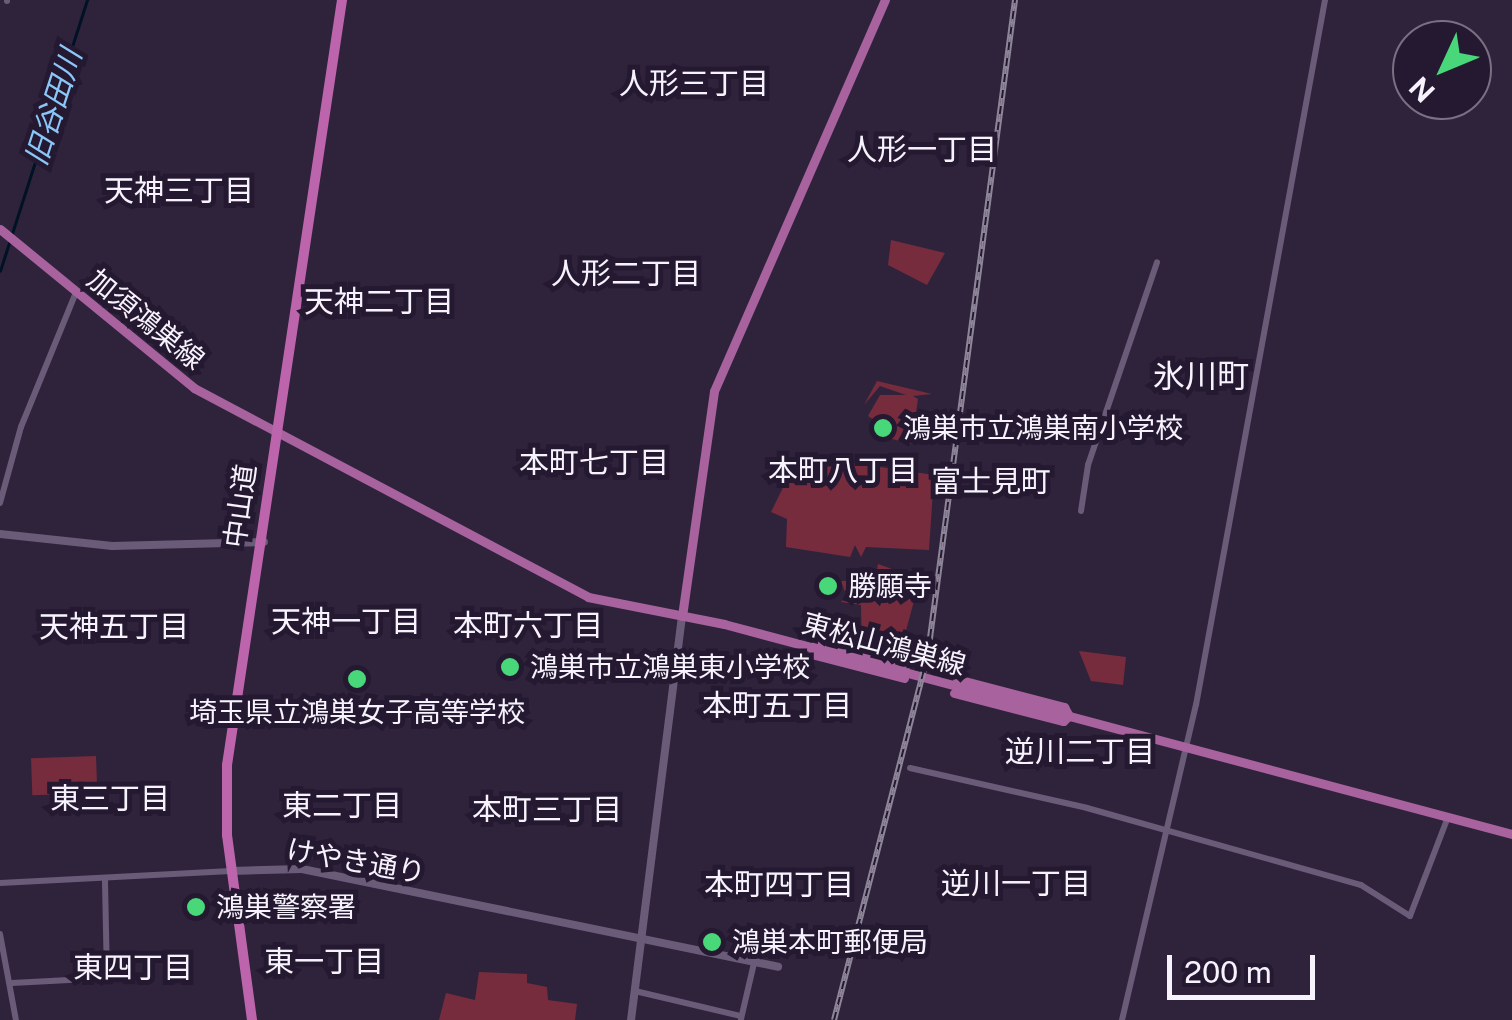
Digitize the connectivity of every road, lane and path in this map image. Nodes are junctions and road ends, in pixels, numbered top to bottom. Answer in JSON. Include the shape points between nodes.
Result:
{"nodes":[{"id":1,"x":344,"y":0,"type":"edge"},
{"id":2,"x":885,"y":0,"type":"edge"},
{"id":3,"x":1325,"y":0,"type":"edge"},
{"id":4,"x":0,"y":229,"type":"edge"},
{"id":5,"x":1157,"y":262,"type":"dead end"},
{"id":6,"x":76,"y":292,"type":"junction"},
{"id":7,"x":276,"y":432,"type":"junction"},
{"id":8,"x":0,"y":503,"type":"edge"},
{"id":9,"x":1081,"y":510,"type":"dead end"},
{"id":10,"x":0,"y":534,"type":"edge"},
{"id":11,"x":261,"y":542,"type":"junction"},
{"id":12,"x":682,"y":616,"type":"junction"},
{"id":13,"x":813,"y":647,"type":"junction"},
{"id":14,"x":906,"y":664,"type":"dead end"},
{"id":15,"x":904,"y":678,"type":"dead end"},
{"id":16,"x":957,"y":679,"type":"dead end"},
{"id":17,"x":954,"y":693,"type":"dead end"},
{"id":18,"x":1069,"y":716,"type":"junction"},
{"id":19,"x":1187,"y":747,"type":"junction"},
{"id":20,"x":910,"y":768,"type":"dead end"},
{"id":21,"x":1448,"y":818,"type":"junction"},
{"id":22,"x":1168,"y":831,"type":"junction"},
{"id":23,"x":1512,"y":834,"type":"edge"},
{"id":24,"x":234,"y":871,"type":"junction"},
{"id":25,"x":105,"y":878,"type":"junction"},
{"id":26,"x":0,"y":883,"type":"edge"},
{"id":27,"x":819,"y":930,"type":"dead end"},
{"id":28,"x":0,"y":934,"type":"edge"},
{"id":29,"x":841,"y":936,"type":"dead end"},
{"id":30,"x":641,"y":939,"type":"junction"},
{"id":31,"x":754,"y":963,"type":"junction"},
{"id":32,"x":778,"y":968,"type":"dead end"},
{"id":33,"x":12,"y":983,"type":"junction"},
{"id":34,"x":635,"y":991,"type":"junction"},
{"id":35,"x":741,"y":1018,"type":"edge"},
{"id":36,"x":16,"y":1020,"type":"edge"},
{"id":37,"x":254,"y":1020,"type":"edge"},
{"id":38,"x":631,"y":1020,"type":"edge"},
{"id":39,"x":1122,"y":1020,"type":"edge"}],
"edges":[{"from":1,"to":7,"type":"highway","name":"中山道"},
{"from":2,"to":12,"type":"main road","via":[[714,391]]},
{"from":3,"to":19,"type":"street"},
{"from":4,"to":6,"type":"main road","name":"加須鴻巣線"},
{"from":5,"to":9,"type":"street","via":[[1088,465]]},
{"from":6,"to":7,"type":"main road","name":"加須鴻巣線","via":[[186,383]]},
{"from":6,"to":8,"type":"street","via":[[21,427]]},
{"from":7,"to":11,"type":"highway","name":"中山道"},
{"from":7,"to":12,"type":"main road","name":"東松山鴻巣線","via":[[588,597]]},
{"from":10,"to":11,"type":"main road","via":[[112,546]]},
{"from":11,"to":24,"type":"highway","name":"中山道","via":[[226,765]]},
{"from":12,"to":13,"type":"main road","name":"東松山鴻巣線"},
{"from":12,"to":30,"type":"main road"},
{"from":13,"to":14,"type":"main road","via":[[817,641]]},
{"from":13,"to":15,"type":"main road","via":[[815,655]]},
{"from":13,"to":18,"type":"main road","name":"東松山鴻巣線"},
{"from":16,"to":18,"type":"main road","via":[[1064,707]]},
{"from":17,"to":18,"type":"main road","via":[[1062,721]]},
{"from":18,"to":19,"type":"main road","name":"東松山鴻巣線"},
{"from":19,"to":21,"type":"main road","name":"東松山鴻巣線"},
{"from":19,"to":22,"type":"street"},
{"from":20,"to":22,"type":"street"},
{"from":21,"to":22,"type":"street","via":[[1410,916],[1362,885]]},
{"from":21,"to":23,"type":"main road","name":"東松山鴻巣線"},
{"from":22,"to":39,"type":"street"},
{"from":24,"to":25,"type":"street","name":"けやき通り"},
{"from":24,"to":30,"type":"main road","name":"けやき通り","via":[[302,869]]},
{"from":24,"to":37,"type":"highway","name":"中山道"},
{"from":25,"to":26,"type":"street","name":"けやき通り"},
{"from":25,"to":33,"type":"street","via":[[108,978]]},
{"from":27,"to":29,"type":"street"},
{"from":28,"to":33,"type":"street"},
{"from":30,"to":31,"type":"main road","name":"けやき通り"},
{"from":30,"to":34,"type":"main road"},
{"from":31,"to":32,"type":"main road","name":"けやき通り"},
{"from":31,"to":35,"type":"street"},
{"from":33,"to":36,"type":"street"},
{"from":34,"to":35,"type":"street"},
{"from":34,"to":38,"type":"main road"}]}
